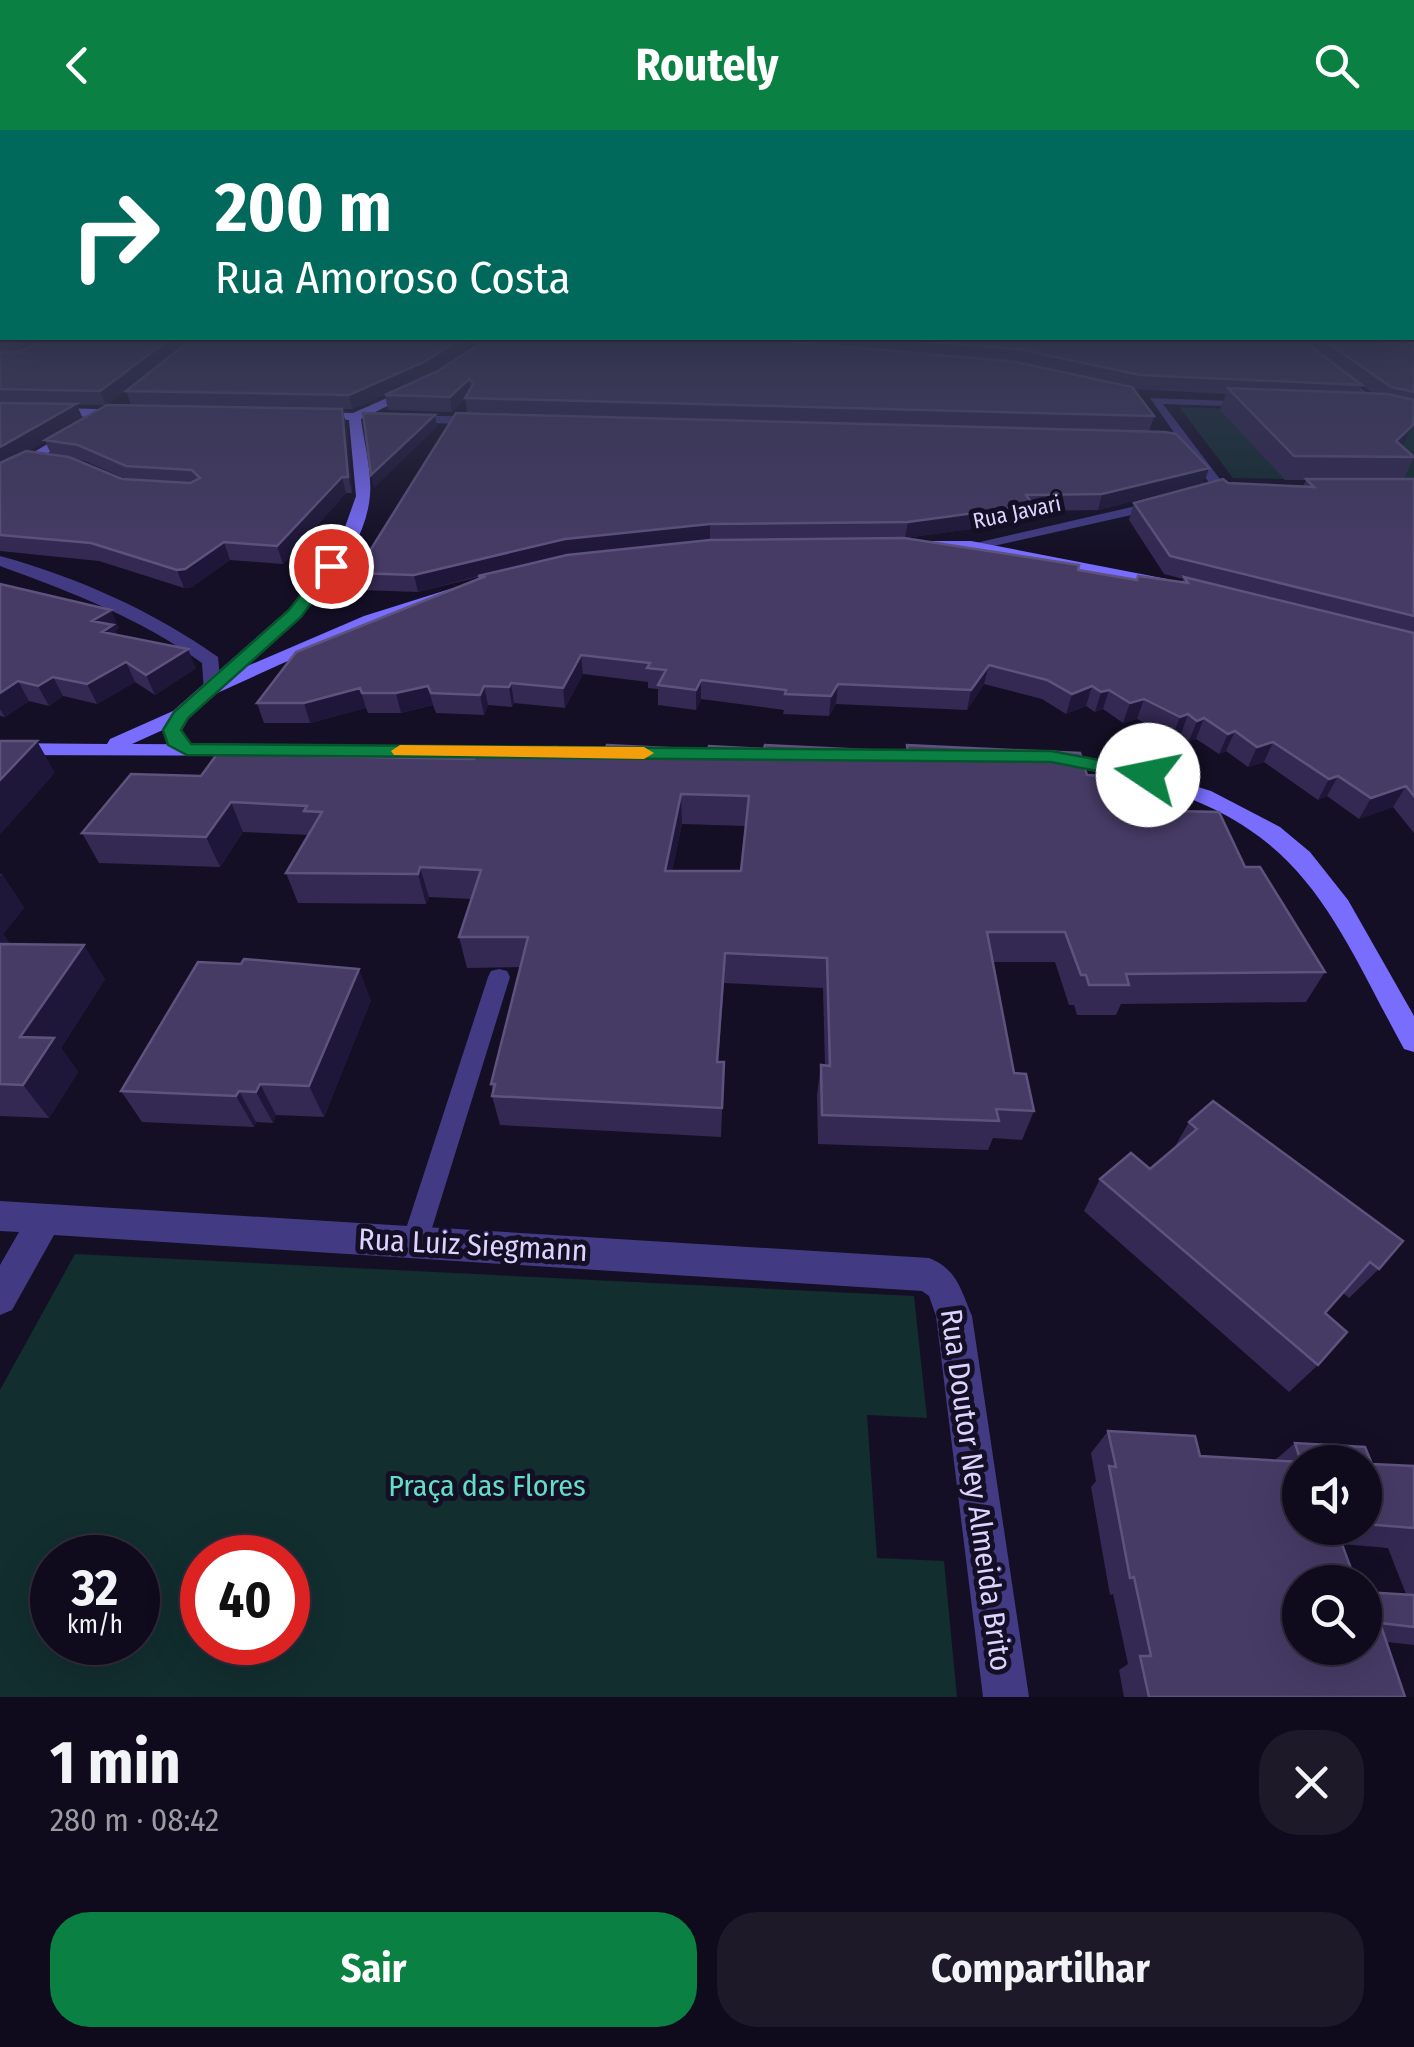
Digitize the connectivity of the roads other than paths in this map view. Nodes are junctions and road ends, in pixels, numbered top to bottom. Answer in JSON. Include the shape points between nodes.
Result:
{"nodes":[{"id":1,"x":116,"y":407,"type":"edge"},
{"id":2,"x":376,"y":407,"type":"edge"},
{"id":3,"x":1159,"y":407,"type":"edge"},
{"id":4,"x":1362,"y":407,"type":"edge"},
{"id":5,"x":1379,"y":408,"type":"joint"},
{"id":6,"x":0,"y":410,"type":"edge"},
{"id":7,"x":107,"y":414,"type":"junction"},
{"id":8,"x":146,"y":414,"type":"edge"},
{"id":9,"x":298,"y":416,"type":"edge"},
{"id":10,"x":1414,"y":416,"type":"edge"},
{"id":11,"x":355,"y":417,"type":"junction"},
{"id":12,"x":509,"y":421,"type":"edge"},
{"id":13,"x":1162,"y":440,"type":"edge"},
{"id":14,"x":1181,"y":440,"type":"junction"},
{"id":15,"x":31,"y":460,"type":"junction"},
{"id":16,"x":57,"y":462,"type":"edge"},
{"id":17,"x":0,"y":478,"type":"edge"},
{"id":18,"x":1258,"y":487,"type":"edge"},
{"id":19,"x":1174,"y":500,"type":"edge"},
{"id":20,"x":897,"y":546,"type":"edge"},
{"id":21,"x":972,"y":546,"type":"junction"},
{"id":22,"x":0,"y":562,"type":"edge"},
{"id":23,"x":482,"y":585,"type":"edge"},
{"id":24,"x":1192,"y":590,"type":"edge"},
{"id":25,"x":295,"y":613,"type":"junction"},
{"id":26,"x":349,"y":628,"type":"junction"},
{"id":27,"x":210,"y":689,"type":"junction"},
{"id":28,"x":180,"y":716,"type":"junction"},
{"id":29,"x":0,"y":749,"type":"edge"},
{"id":30,"x":94,"y":749,"type":"junction"},
{"id":31,"x":187,"y":749,"type":"junction"},
{"id":32,"x":600,"y":753,"type":"edge"},
{"id":33,"x":1032,"y":756,"type":"edge"},
{"id":34,"x":499,"y":977,"type":"dead end"},
{"id":35,"x":1414,"y":1041,"type":"edge"},
{"id":36,"x":0,"y":1216,"type":"edge"},
{"id":37,"x":44,"y":1219,"type":"junction"},
{"id":38,"x":415,"y":1241,"type":"junction"},
{"id":39,"x":942,"y":1285,"type":"joint"},
{"id":40,"x":0,"y":1298,"type":"edge"},
{"id":41,"x":1006,"y":1697,"type":"edge"}],
"edges":[{"from":1,"to":7,"type":"street"},
{"from":2,"to":11,"type":"street"},
{"from":3,"to":14,"type":"street"},
{"from":4,"to":5,"type":"street"},
{"from":5,"to":10,"type":"street"},
{"from":6,"to":7,"type":"street"},
{"from":7,"to":8,"type":"street"},
{"from":7,"to":15,"type":"street"},
{"from":9,"to":11,"type":"street"},
{"from":11,"to":12,"type":"street"},
{"from":11,"to":25,"type":"street","via":[[363,496],[347,544]]},
{"from":13,"to":14,"type":"street"},
{"from":14,"to":18,"type":"street","via":[[1212,489]]},
{"from":15,"to":16,"type":"lane"},
{"from":15,"to":17,"type":"street"},
{"from":19,"to":21,"type":"street","name":"Rua Javari"},
{"from":20,"to":21,"type":"street","name":"Rua Javari"},
{"from":21,"to":24,"type":"street"},
{"from":22,"to":27,"type":"street","via":[[106,598],[180,636],[211,661]]},
{"from":23,"to":26,"type":"street"},
{"from":25,"to":26,"type":"street","via":[[311,630]]},
{"from":25,"to":27,"type":"street"},
{"from":26,"to":27,"type":"street"},
{"from":27,"to":28,"type":"street"},
{"from":28,"to":30,"type":"street"},
{"from":28,"to":31,"type":"street","via":[[172,730]]},
{"from":29,"to":30,"type":"street"},
{"from":30,"to":31,"type":"street"},
{"from":31,"to":32,"type":"street"},
{"from":33,"to":35,"type":"street","via":[[1148,775],[1232,808],[1285,841],[1326,886]]},
{"from":34,"to":38,"type":"lane"},
{"from":36,"to":37,"type":"street","name":"Rua Luiz Siegmann"},
{"from":37,"to":38,"type":"street","name":"Rua Luiz Siegmann"},
{"from":37,"to":40,"type":"street"},
{"from":38,"to":39,"type":"street","name":"Rua Luiz Siegmann","via":[[912,1271]]},
{"from":39,"to":41,"type":"street","name":"Rua Doutor Ney Almeida Brito","via":[[954,1316]]}]}
